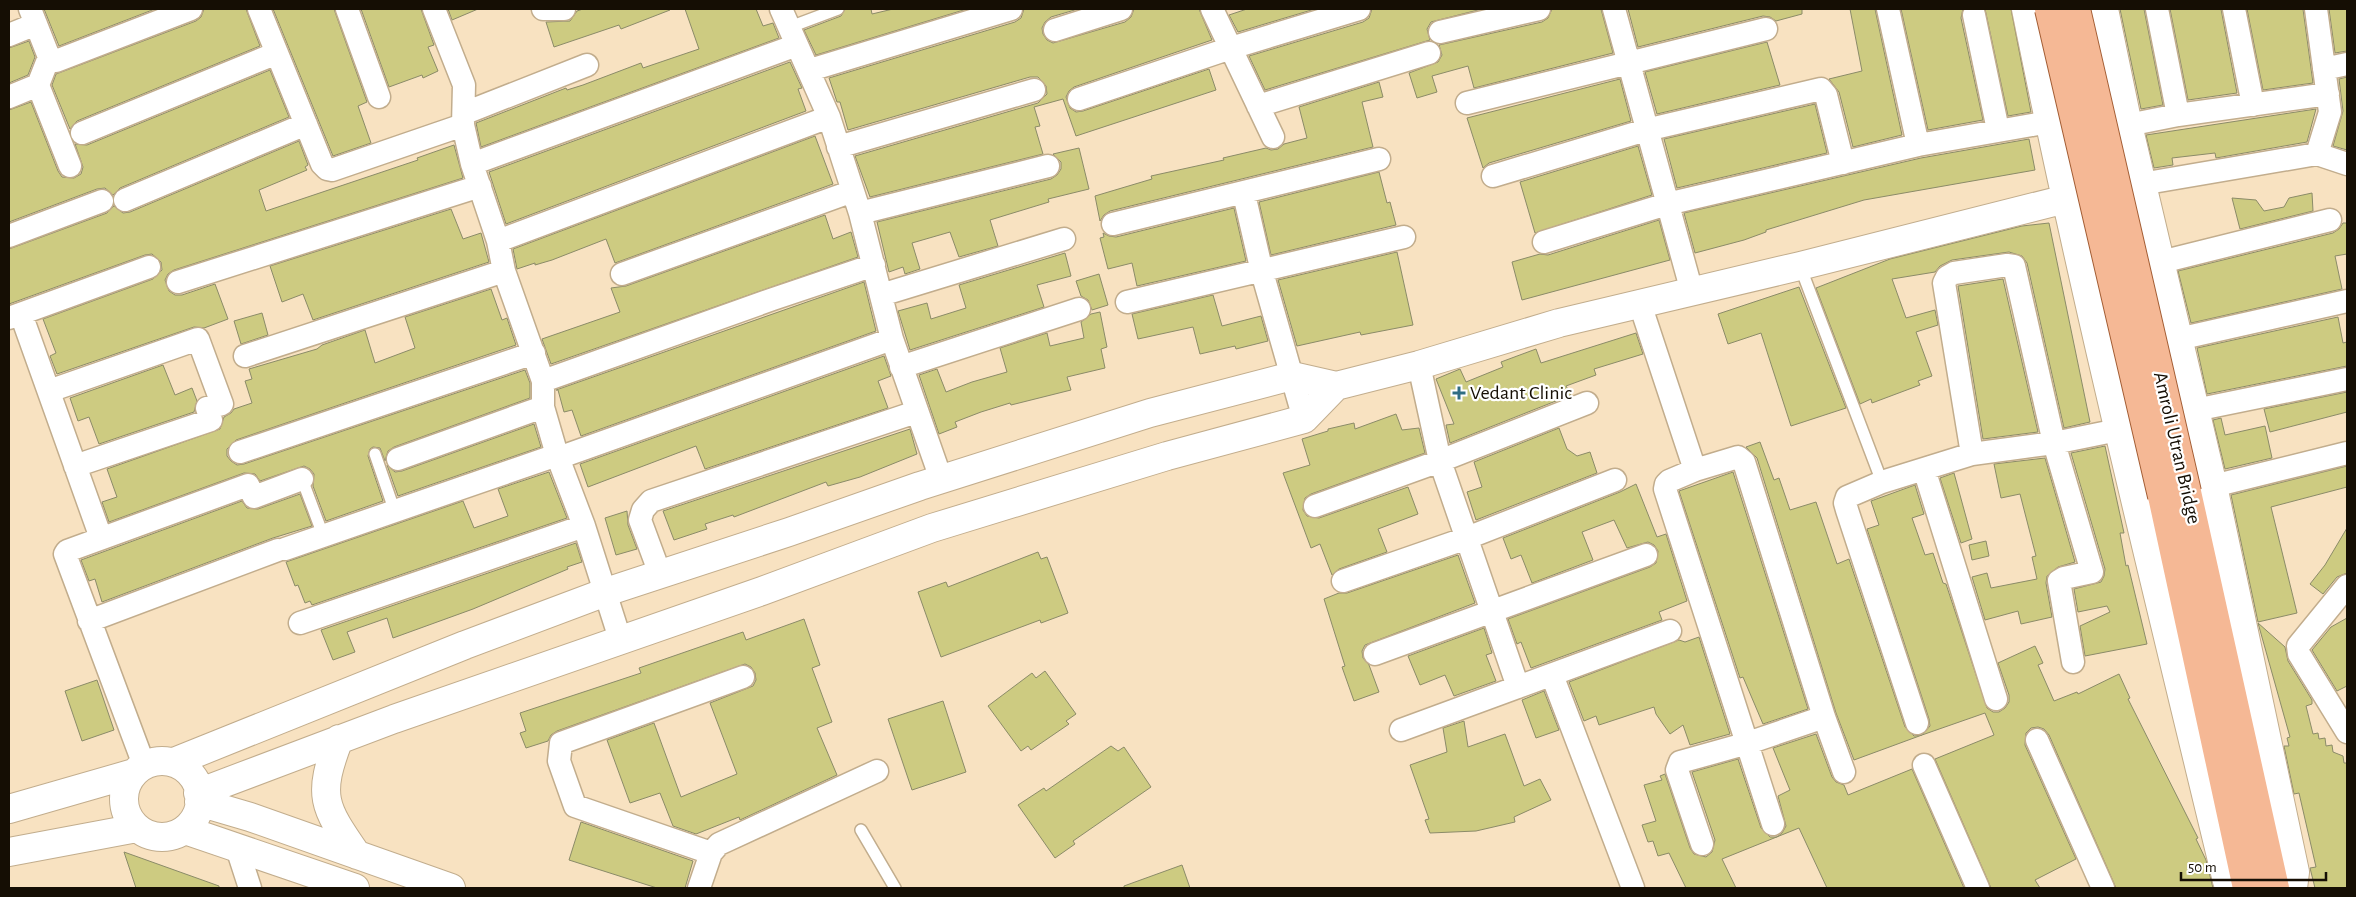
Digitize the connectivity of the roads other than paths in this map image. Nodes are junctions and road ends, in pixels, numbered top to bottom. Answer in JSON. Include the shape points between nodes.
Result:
{"nodes":[{"id":1,"x":190,"y":9,"type":"edge"},
{"id":2,"x":259,"y":9,"type":"edge"},
{"id":3,"x":347,"y":9,"type":"edge"},
{"id":4,"x":434,"y":9,"type":"edge"},
{"id":5,"x":543,"y":9,"type":"edge"},
{"id":6,"x":564,"y":9,"type":"edge"},
{"id":7,"x":838,"y":9,"type":"edge"},
{"id":8,"x":1011,"y":9,"type":"edge"},
{"id":9,"x":1120,"y":9,"type":"edge"},
{"id":10,"x":1212,"y":9,"type":"edge"},
{"id":11,"x":1359,"y":9,"type":"edge"},
{"id":12,"x":1539,"y":9,"type":"edge"},
{"id":13,"x":1614,"y":9,"type":"edge"},
{"id":14,"x":1888,"y":9,"type":"edge"},
{"id":15,"x":2026,"y":9,"type":"edge"},
{"id":16,"x":2049,"y":9,"type":"edge"},
{"id":17,"x":2076,"y":9,"type":"edge"},
{"id":18,"x":2104,"y":9,"type":"edge"},
{"id":19,"x":2157,"y":9,"type":"edge"},
{"id":20,"x":2234,"y":9,"type":"edge"},
{"id":21,"x":2316,"y":9,"type":"edge"},
{"id":22,"x":1974,"y":15,"type":"dead end"},
{"id":23,"x":33,"y":16,"type":"edge"},
{"id":24,"x":789,"y":27,"type":"edge"},
{"id":25,"x":1055,"y":30,"type":"dead end"},
{"id":26,"x":1766,"y":30,"type":"dead end"},
{"id":27,"x":1440,"y":32,"type":"dead end"},
{"id":28,"x":9,"y":35,"type":"edge"},
{"id":29,"x":1231,"y":48,"type":"junction"},
{"id":30,"x":277,"y":53,"type":"junction"},
{"id":31,"x":1429,"y":53,"type":"dead end"},
{"id":32,"x":49,"y":57,"type":"junction"},
{"id":33,"x":1629,"y":64,"type":"junction"},
{"id":34,"x":2347,"y":64,"type":"edge"},
{"id":35,"x":587,"y":65,"type":"dead end"},
{"id":36,"x":2324,"y":69,"type":"junction"},
{"id":37,"x":810,"y":70,"type":"junction"},
{"id":38,"x":38,"y":85,"type":"junction"},
{"id":39,"x":1034,"y":90,"type":"dead end"},
{"id":40,"x":9,"y":97,"type":"edge"},
{"id":41,"x":378,"y":97,"type":"dead end"},
{"id":42,"x":1079,"y":99,"type":"dead end"},
{"id":43,"x":1467,"y":103,"type":"dead end"},
{"id":44,"x":2253,"y":105,"type":"junction"},
{"id":45,"x":1258,"y":106,"type":"junction"},
{"id":46,"x":2335,"y":107,"type":"edge"},
{"id":47,"x":2178,"y":115,"type":"junction"},
{"id":48,"x":829,"y":117,"type":"junction"},
{"id":49,"x":464,"y":119,"type":"junction"},
{"id":50,"x":2049,"y":122,"type":"junction"},
{"id":51,"x":306,"y":124,"type":"junction"},
{"id":52,"x":2128,"y":125,"type":"junction"},
{"id":53,"x":1646,"y":130,"type":"junction"},
{"id":54,"x":1998,"y":130,"type":"junction"},
{"id":55,"x":82,"y":133,"type":"dead end"},
{"id":56,"x":1274,"y":137,"type":"dead end"},
{"id":57,"x":1918,"y":145,"type":"junction"},
{"id":58,"x":838,"y":147,"type":"junction"},
{"id":59,"x":2317,"y":154,"type":"junction"},
{"id":60,"x":1379,"y":159,"type":"dead end"},
{"id":61,"x":1843,"y":163,"type":"junction"},
{"id":62,"x":472,"y":164,"type":"junction"},
{"id":63,"x":2347,"y":164,"type":"edge"},
{"id":64,"x":70,"y":166,"type":"dead end"},
{"id":65,"x":1048,"y":166,"type":"dead end"},
{"id":66,"x":1493,"y":176,"type":"dead end"},
{"id":67,"x":2142,"y":184,"type":"junction"},
{"id":68,"x":480,"y":186,"type":"junction"},
{"id":69,"x":852,"y":191,"type":"junction"},
{"id":70,"x":1244,"y":194,"type":"junction"},
{"id":71,"x":2066,"y":199,"type":"junction"},
{"id":72,"x":125,"y":200,"type":"dead end"},
{"id":73,"x":102,"y":201,"type":"dead end"},
{"id":74,"x":1667,"y":204,"type":"junction"},
{"id":75,"x":860,"y":213,"type":"junction"},
{"id":76,"x":2330,"y":220,"type":"dead end"},
{"id":77,"x":1113,"y":224,"type":"dead end"},
{"id":78,"x":9,"y":236,"type":"edge"},
{"id":79,"x":1404,"y":238,"type":"dead end"},
{"id":80,"x":498,"y":240,"type":"junction"},
{"id":81,"x":1064,"y":240,"type":"dead end"},
{"id":82,"x":1544,"y":242,"type":"dead end"},
{"id":83,"x":2162,"y":262,"type":"junction"},
{"id":84,"x":874,"y":265,"type":"junction"},
{"id":85,"x":1800,"y":266,"type":"junction"},
{"id":86,"x":148,"y":267,"type":"dead end"},
{"id":87,"x":504,"y":270,"type":"junction"},
{"id":88,"x":1262,"y":272,"type":"junction"},
{"id":89,"x":622,"y":274,"type":"dead end"},
{"id":90,"x":178,"y":282,"type":"dead end"},
{"id":91,"x":1692,"y":292,"type":"junction"},
{"id":92,"x":881,"y":295,"type":"junction"},
{"id":93,"x":2347,"y":301,"type":"edge"},
{"id":94,"x":1126,"y":302,"type":"dead end"},
{"id":95,"x":1640,"y":304,"type":"junction"},
{"id":96,"x":1079,"y":309,"type":"dead end"},
{"id":97,"x":15,"y":316,"type":"edge"},
{"id":98,"x":2178,"y":339,"type":"junction"},
{"id":99,"x":892,"y":340,"type":"junction"},
{"id":100,"x":534,"y":353,"type":"junction"},
{"id":101,"x":245,"y":356,"type":"dead end"},
{"id":102,"x":1419,"y":365,"type":"junction"},
{"id":103,"x":901,"y":367,"type":"junction"},
{"id":104,"x":1292,"y":376,"type":"junction"},
{"id":105,"x":2347,"y":379,"type":"edge"},
{"id":106,"x":542,"y":381,"type":"junction"},
{"id":107,"x":1336,"y":386,"type":"junction"},
{"id":108,"x":49,"y":391,"type":"junction"},
{"id":109,"x":1587,"y":404,"type":"dead end"},
{"id":110,"x":543,"y":408,"type":"junction"},
{"id":111,"x":2195,"y":410,"type":"junction"},
{"id":112,"x":916,"y":412,"type":"junction"},
{"id":113,"x":1304,"y":419,"type":"junction"},
{"id":114,"x":2118,"y":430,"type":"junction"},
{"id":115,"x":2054,"y":444,"type":"junction"},
{"id":116,"x":240,"y":452,"type":"dead end"},
{"id":117,"x":2347,"y":453,"type":"edge"},
{"id":118,"x":375,"y":454,"type":"dead end"},
{"id":119,"x":1972,"y":454,"type":"junction"},
{"id":120,"x":557,"y":456,"type":"junction"},
{"id":121,"x":398,"y":458,"type":"dead end"},
{"id":122,"x":1440,"y":461,"type":"junction"},
{"id":123,"x":75,"y":466,"type":"junction"},
{"id":124,"x":1924,"y":469,"type":"junction"},
{"id":125,"x":1695,"y":470,"type":"junction"},
{"id":126,"x":302,"y":479,"type":"joint"},
{"id":127,"x":1615,"y":480,"type":"dead end"},
{"id":128,"x":930,"y":482,"type":"junction"},
{"id":129,"x":1882,"y":482,"type":"junction"},
{"id":130,"x":2187,"y":491,"type":"junction"},
{"id":131,"x":1314,"y":506,"type":"dead end"},
{"id":132,"x":395,"y":512,"type":"junction"},
{"id":133,"x":584,"y":526,"type":"junction"},
{"id":134,"x":932,"y":528,"type":"junction"},
{"id":135,"x":323,"y":535,"type":"junction"},
{"id":136,"x":101,"y":538,"type":"junction"},
{"id":137,"x":1467,"y":538,"type":"junction"},
{"id":138,"x":1646,"y":554,"type":"dead end"},
{"id":139,"x":660,"y":574,"type":"junction"},
{"id":140,"x":1343,"y":581,"type":"dead end"},
{"id":141,"x":2347,"y":586,"type":"edge"},
{"id":142,"x":606,"y":592,"type":"junction"},
{"id":143,"x":1493,"y":612,"type":"junction"},
{"id":144,"x":89,"y":621,"type":"junction"},
{"id":145,"x":300,"y":623,"type":"dead end"},
{"id":146,"x":1670,"y":631,"type":"dead end"},
{"id":147,"x":620,"y":639,"type":"junction"},
{"id":148,"x":1375,"y":654,"type":"dead end"},
{"id":149,"x":2073,"y":662,"type":"dead end"},
{"id":150,"x":1552,"y":675,"type":"junction"},
{"id":151,"x":743,"y":677,"type":"dead end"},
{"id":152,"x":1518,"y":687,"type":"junction"},
{"id":153,"x":1996,"y":699,"type":"dead end"},
{"id":154,"x":1824,"y":717,"type":"junction"},
{"id":155,"x":1917,"y":723,"type":"dead end"},
{"id":156,"x":1401,"y":730,"type":"dead end"},
{"id":157,"x":2347,"y":732,"type":"edge"},
{"id":158,"x":339,"y":739,"type":"junction"},
{"id":159,"x":2037,"y":740,"type":"dead end"},
{"id":160,"x":1748,"y":743,"type":"junction"},
{"id":161,"x":174,"y":762,"type":"junction"},
{"id":162,"x":1924,"y":765,"type":"dead end"},
{"id":163,"x":139,"y":769,"type":"junction"},
{"id":164,"x":877,"y":771,"type":"dead end"},
{"id":165,"x":1844,"y":772,"type":"dead end"},
{"id":166,"x":199,"y":797,"type":"junction"},
{"id":167,"x":9,"y":809,"type":"edge"},
{"id":168,"x":1773,"y":824,"type":"dead end"},
{"id":169,"x":137,"y":828,"type":"junction"},
{"id":170,"x":185,"y":830,"type":"junction"},
{"id":171,"x":861,"y":830,"type":"dead end"},
{"id":172,"x":1702,"y":844,"type":"dead end"},
{"id":173,"x":238,"y":848,"type":"junction"},
{"id":174,"x":9,"y":852,"type":"edge"},
{"id":175,"x":712,"y":853,"type":"junction"},
{"id":176,"x":357,"y":855,"type":"junction"},
{"id":177,"x":250,"y":888,"type":"edge"},
{"id":178,"x":355,"y":888,"type":"edge"},
{"id":179,"x":451,"y":888,"type":"edge"},
{"id":180,"x":699,"y":888,"type":"edge"},
{"id":181,"x":895,"y":888,"type":"edge"},
{"id":182,"x":1633,"y":888,"type":"edge"},
{"id":183,"x":1978,"y":888,"type":"edge"},
{"id":184,"x":2103,"y":888,"type":"edge"},
{"id":185,"x":2232,"y":888,"type":"edge"},
{"id":186,"x":2247,"y":888,"type":"edge"},
{"id":187,"x":2275,"y":888,"type":"edge"},
{"id":188,"x":2293,"y":888,"type":"edge"}],
"edges":[{"from":1,"to":32,"type":"street","via":[[56,61]]},
{"from":2,"to":30,"type":"street"},
{"from":3,"to":41,"type":"street"},
{"from":4,"to":49,"type":"street","via":[[464,85]]},
{"from":5,"to":6,"type":"street"},
{"from":7,"to":24,"type":"lane"},
{"from":8,"to":37,"type":"street"},
{"from":9,"to":25,"type":"street"},
{"from":10,"to":29,"type":"street"},
{"from":11,"to":29,"type":"street"},
{"from":12,"to":27,"type":"street"},
{"from":13,"to":33,"type":"street"},
{"from":14,"to":57,"type":"street"},
{"from":15,"to":50,"type":"street"},
{"from":16,"to":130,"type":"main road","name":"Amroli Utran Bridge","bridge":true},
{"from":17,"to":130,"type":"main road","name":"Amroli Utran Bridge","bridge":true},
{"from":18,"to":52,"type":"street"},
{"from":19,"to":47,"type":"street"},
{"from":20,"to":44,"type":"street"},
{"from":21,"to":36,"type":"street"},
{"from":22,"to":54,"type":"street"},
{"from":23,"to":28,"type":"street"},
{"from":23,"to":32,"type":"street"},
{"from":24,"to":37,"type":"street"},
{"from":24,"to":62,"type":"street"},
{"from":26,"to":33,"type":"street"},
{"from":29,"to":42,"type":"street"},
{"from":29,"to":45,"type":"street"},
{"from":30,"to":51,"type":"street"},
{"from":30,"to":55,"type":"street"},
{"from":31,"to":45,"type":"street"},
{"from":32,"to":38,"type":"street"},
{"from":33,"to":43,"type":"street"},
{"from":33,"to":53,"type":"street"},
{"from":34,"to":36,"type":"street"},
{"from":35,"to":49,"type":"street"},
{"from":36,"to":46,"type":"street"},
{"from":37,"to":48,"type":"street"},
{"from":38,"to":40,"type":"street"},
{"from":38,"to":64,"type":"street"},
{"from":39,"to":58,"type":"street"},
{"from":44,"to":46,"type":"street"},
{"from":44,"to":47,"type":"street"},
{"from":45,"to":56,"type":"street"},
{"from":46,"to":59,"type":"street"},
{"from":47,"to":52,"type":"street"},
{"from":48,"to":58,"type":"street"},
{"from":48,"to":80,"type":"street"},
{"from":49,"to":51,"type":"street","via":[[332,170],[322,164]]},
{"from":49,"to":62,"type":"street"},
{"from":50,"to":54,"type":"street"},
{"from":50,"to":71,"type":"street"},
{"from":51,"to":72,"type":"street"},
{"from":52,"to":67,"type":"street"},
{"from":53,"to":61,"type":"street","via":[[1822,90]]},
{"from":53,"to":66,"type":"street"},
{"from":53,"to":74,"type":"street"},
{"from":54,"to":57,"type":"street"},
{"from":57,"to":61,"type":"street"},
{"from":58,"to":69,"type":"street"},
{"from":59,"to":63,"type":"street"},
{"from":59,"to":67,"type":"street"},
{"from":60,"to":70,"type":"street"},
{"from":61,"to":74,"type":"street"},
{"from":62,"to":68,"type":"street"},
{"from":65,"to":75,"type":"street"},
{"from":67,"to":71,"type":"street"},
{"from":67,"to":83,"type":"street"},
{"from":68,"to":80,"type":"street"},
{"from":68,"to":90,"type":"street"},
{"from":69,"to":75,"type":"street"},
{"from":69,"to":89,"type":"street"},
{"from":70,"to":77,"type":"street"},
{"from":70,"to":88,"type":"street"},
{"from":71,"to":85,"type":"street"},
{"from":71,"to":114,"type":"street"},
{"from":73,"to":78,"type":"street"},
{"from":74,"to":82,"type":"street"},
{"from":74,"to":91,"type":"street"},
{"from":75,"to":84,"type":"street"},
{"from":76,"to":83,"type":"street"},
{"from":79,"to":88,"type":"street"},
{"from":80,"to":87,"type":"street"},
{"from":81,"to":92,"type":"street"},
{"from":83,"to":98,"type":"street"},
{"from":84,"to":92,"type":"street"},
{"from":84,"to":106,"type":"street"},
{"from":85,"to":91,"type":"street"},
{"from":85,"to":129,"type":"lane"},
{"from":86,"to":97,"type":"street"},
{"from":87,"to":100,"type":"street"},
{"from":87,"to":101,"type":"street"},
{"from":88,"to":94,"type":"street"},
{"from":88,"to":104,"type":"street"},
{"from":91,"to":95,"type":"street"},
{"from":92,"to":99,"type":"street"},
{"from":93,"to":98,"type":"street"},
{"from":95,"to":102,"type":"street","via":[[1559,323]]},
{"from":95,"to":125,"type":"street"},
{"from":96,"to":103,"type":"street"},
{"from":97,"to":108,"type":"street"},
{"from":98,"to":111,"type":"street"},
{"from":99,"to":103,"type":"street"},
{"from":99,"to":120,"type":"street"},
{"from":100,"to":106,"type":"street"},
{"from":100,"to":116,"type":"street"},
{"from":102,"to":107,"type":"street"},
{"from":102,"to":122,"type":"street"},
{"from":103,"to":112,"type":"street"},
{"from":104,"to":107,"type":"street"},
{"from":104,"to":113,"type":"street"},
{"from":104,"to":128,"type":"street","via":[[1150,413]]},
{"from":105,"to":111,"type":"street"},
{"from":106,"to":110,"type":"street"},
{"from":107,"to":113,"type":"street"},
{"from":108,"to":123,"type":"street"},
{"from":108,"to":123,"type":"street","via":[[198,339],[222,404],[207,408],[211,420]]},
{"from":109,"to":122,"type":"street"},
{"from":110,"to":120,"type":"street"},
{"from":110,"to":121,"type":"street"},
{"from":111,"to":130,"type":"street"},
{"from":112,"to":128,"type":"street"},
{"from":112,"to":139,"type":"street","via":[[651,501],[640,520]]},
{"from":113,"to":134,"type":"street","via":[[1167,456]]},
{"from":114,"to":115,"type":"street"},
{"from":114,"to":185,"type":"street","via":[[2227,881]]},
{"from":115,"to":119,"type":"street"},
{"from":115,"to":119,"type":"street","via":[[2017,272],[2014,266],[2007,265],[1954,273],[1944,283]]},
{"from":115,"to":149,"type":"street","via":[[2092,572],[2059,581]]},
{"from":117,"to":130,"type":"street"},
{"from":118,"to":132,"type":"lane"},
{"from":119,"to":124,"type":"street"},
{"from":120,"to":132,"type":"street"},
{"from":120,"to":133,"type":"street"},
{"from":122,"to":131,"type":"street"},
{"from":122,"to":137,"type":"street"},
{"from":123,"to":136,"type":"street"},
{"from":124,"to":129,"type":"street"},
{"from":124,"to":153,"type":"street"},
{"from":125,"to":154,"type":"street","via":[[1738,457],[1744,462]]},
{"from":125,"to":160,"type":"street","via":[[1669,481],[1665,489]]},
{"from":126,"to":135,"type":"lane"},
{"from":126,"to":136,"type":"street","via":[[254,497],[248,485]]},
{"from":127,"to":137,"type":"street"},
{"from":128,"to":134,"type":"street"},
{"from":128,"to":139,"type":"street"},
{"from":129,"to":155,"type":"street","via":[[1850,494],[1845,503]]},
{"from":130,"to":186,"type":"main road","name":"Amroli Utran Bridge"},
{"from":130,"to":187,"type":"main road","name":"Amroli Utran Bridge"},
{"from":130,"to":188,"type":"street","via":[[2295,872]]},
{"from":132,"to":135,"type":"street"},
{"from":133,"to":142,"type":"street"},
{"from":133,"to":145,"type":"street"},
{"from":134,"to":147,"type":"street"},
{"from":135,"to":144,"type":"street"},
{"from":136,"to":144,"type":"street","via":[[65,554]]},
{"from":137,"to":140,"type":"street"},
{"from":137,"to":143,"type":"street"},
{"from":138,"to":143,"type":"street"},
{"from":139,"to":142,"type":"street"},
{"from":141,"to":157,"type":"street","via":[[2298,646],[2299,654]]},
{"from":142,"to":147,"type":"street"},
{"from":142,"to":161,"type":"street"},
{"from":143,"to":148,"type":"street"},
{"from":143,"to":152,"type":"street"},
{"from":144,"to":163,"type":"street"},
{"from":146,"to":150,"type":"street"},
{"from":147,"to":158,"type":"street"},
{"from":150,"to":152,"type":"street"},
{"from":150,"to":182,"type":"street"},
{"from":151,"to":175,"type":"street","via":[[561,743],[559,761],[575,806]]},
{"from":152,"to":156,"type":"street"},
{"from":154,"to":160,"type":"street"},
{"from":154,"to":165,"type":"street"},
{"from":158,"to":166,"type":"street"},
{"from":158,"to":176,"type":"street","via":[[325,781],[326,799],[339,830]]},
{"from":159,"to":184,"type":"street"},
{"from":160,"to":168,"type":"street"},
{"from":160,"to":172,"type":"street","via":[[1682,762],[1678,767]]},
{"from":161,"to":163,"type":"street","via":[[156,762]]},
{"from":161,"to":166,"type":"street","via":[[189,773],[196,783]]},
{"from":162,"to":183,"type":"street"},
{"from":163,"to":167,"type":"street"},
{"from":163,"to":169,"type":"street","via":[[127,783],[124,794],[124,807]]},
{"from":164,"to":175,"type":"street","via":[[719,844]]},
{"from":166,"to":170,"type":"street","via":[[193,820]]},
{"from":166,"to":176,"type":"street"},
{"from":169,"to":170,"type":"street","via":[[148,835],[160,837],[173,836]]},
{"from":169,"to":174,"type":"street"},
{"from":170,"to":173,"type":"street"},
{"from":171,"to":181,"type":"lane"},
{"from":173,"to":177,"type":"street"},
{"from":173,"to":178,"type":"street"},
{"from":175,"to":180,"type":"street"},
{"from":176,"to":179,"type":"street"}]}
